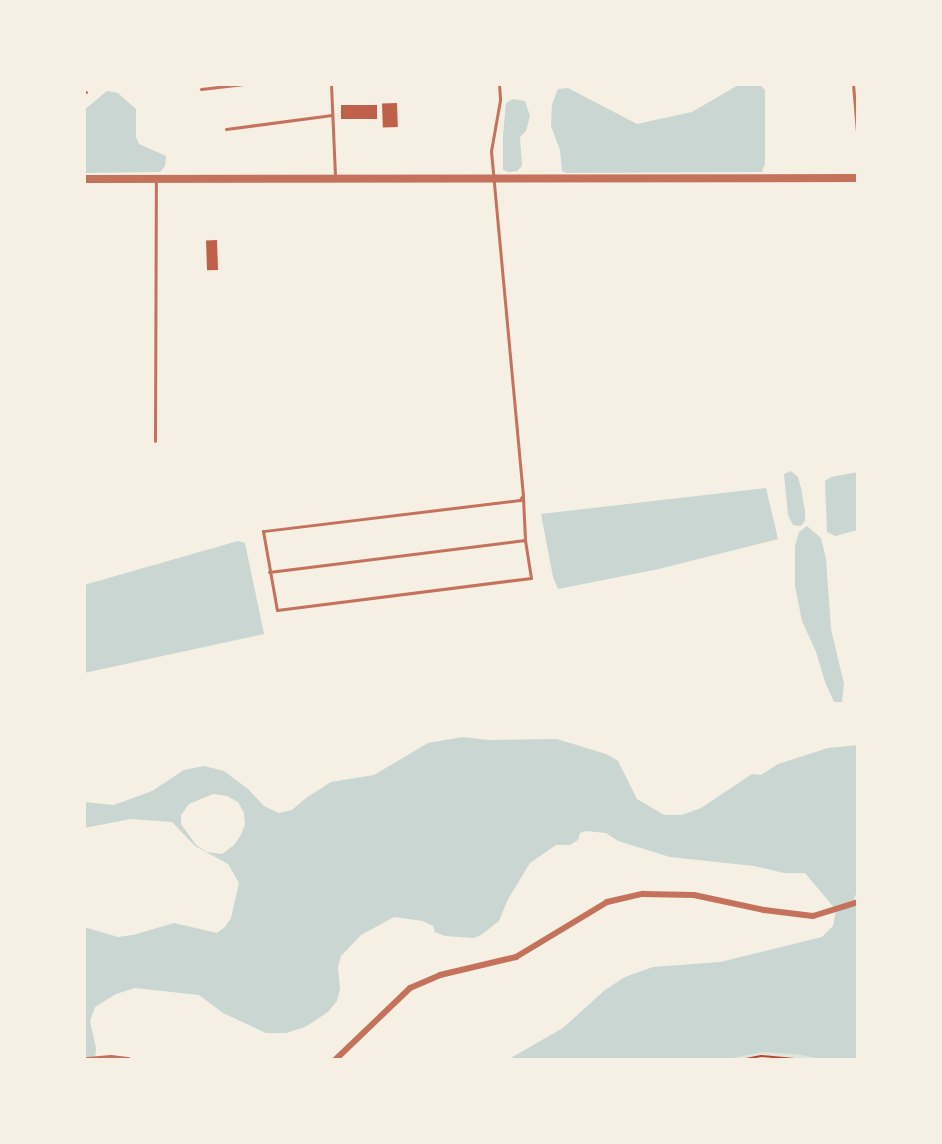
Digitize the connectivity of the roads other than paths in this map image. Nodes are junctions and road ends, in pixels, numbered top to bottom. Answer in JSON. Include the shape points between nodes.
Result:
{"nodes":[{"id":1,"x":244,"y":84,"type":"edge"},
{"id":2,"x":331,"y":84,"type":"edge"},
{"id":3,"x":499,"y":84,"type":"edge"},
{"id":4,"x":853,"y":84,"type":"edge"},
{"id":5,"x":201,"y":88,"type":"dead end"},
{"id":6,"x":856,"y":95,"type":"edge"},
{"id":7,"x":332,"y":115,"type":"junction"},
{"id":8,"x":226,"y":129,"type":"dead end"},
{"id":9,"x":858,"y":130,"type":"edge"},
{"id":10,"x":858,"y":144,"type":"edge"},
{"id":11,"x":335,"y":177,"type":"junction"},
{"id":12,"x":156,"y":178,"type":"junction"},
{"id":13,"x":495,"y":178,"type":"junction"},
{"id":14,"x":858,"y":178,"type":"edge"},
{"id":15,"x":84,"y":179,"type":"edge"},
{"id":16,"x":155,"y":441,"type":"dead end"},
{"id":17,"x":523,"y":495,"type":"junction"},
{"id":18,"x":525,"y":540,"type":"junction"},
{"id":19,"x":269,"y":573,"type":"junction"},
{"id":20,"x":858,"y":902,"type":"edge"},
{"id":21,"x":88,"y":1060,"type":"edge"},
{"id":22,"x":128,"y":1060,"type":"edge"},
{"id":23,"x":334,"y":1060,"type":"edge"}],
"edges":[{"from":1,"to":5,"type":"lane"},
{"from":2,"to":7,"type":"lane"},
{"from":3,"to":13,"type":"lane","via":[[491,151]]},
{"from":4,"to":6,"type":"lane"},
{"from":6,"to":9,"type":"lane"},
{"from":7,"to":8,"type":"lane"},
{"from":7,"to":11,"type":"lane"},
{"from":9,"to":10,"type":"lane"},
{"from":11,"to":12,"type":"street"},
{"from":11,"to":13,"type":"street"},
{"from":12,"to":15,"type":"street"},
{"from":12,"to":16,"type":"lane"},
{"from":13,"to":14,"type":"street"},
{"from":13,"to":17,"type":"lane"},
{"from":17,"to":18,"type":"lane"},
{"from":17,"to":19,"type":"lane","via":[[513,502],[263,531]]},
{"from":18,"to":19,"type":"lane"},
{"from":18,"to":19,"type":"lane","via":[[531,578],[277,610]]},
{"from":20,"to":23,"type":"street","via":[[804,916],[694,895],[643,894],[607,902],[516,957],[440,975],[410,988]]},
{"from":21,"to":22,"type":"street"}]}
